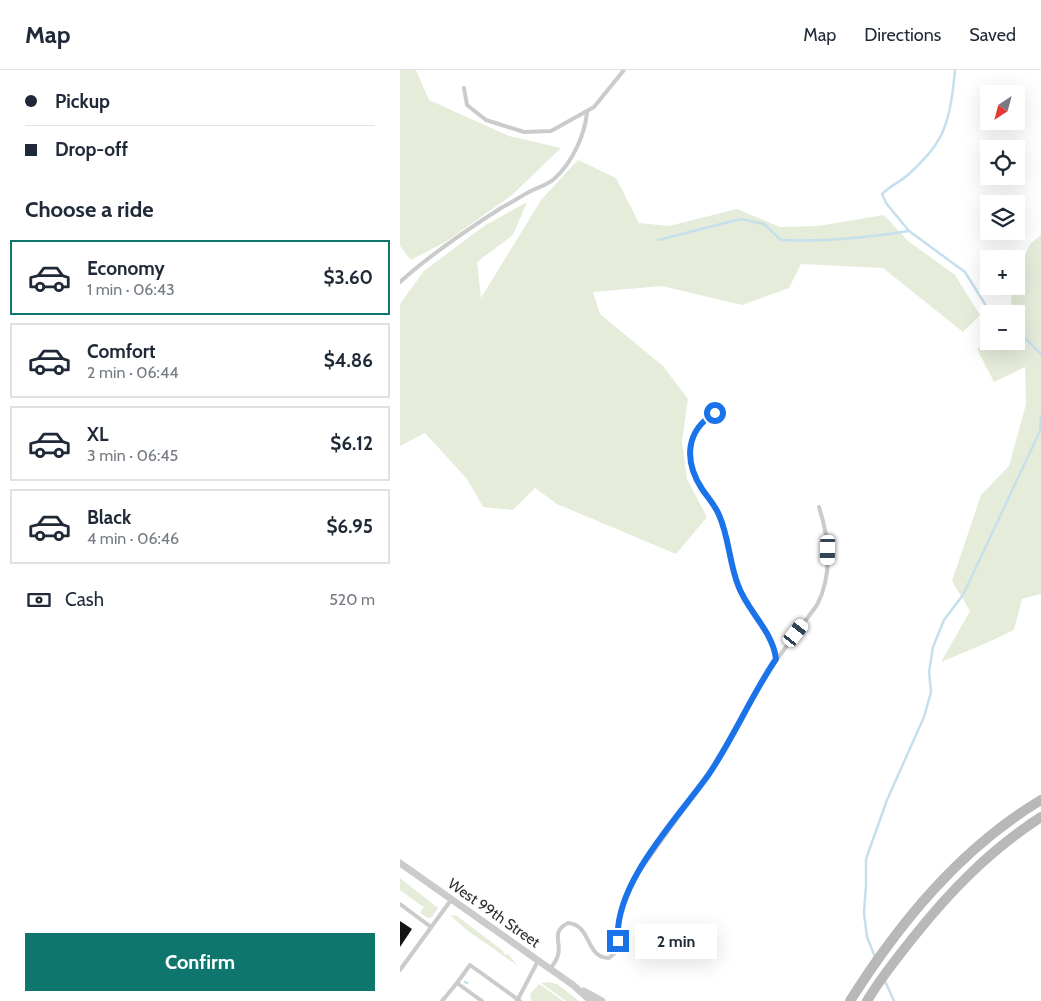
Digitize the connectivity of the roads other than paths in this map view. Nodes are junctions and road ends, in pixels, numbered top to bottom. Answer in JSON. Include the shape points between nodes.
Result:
{"nodes":[{"id":1,"x":624,"y":70,"type":"edge"},
{"id":2,"x":464,"y":88,"type":"dead end"},
{"id":3,"x":586,"y":112,"type":"junction"},
{"id":4,"x":400,"y":282,"type":"edge"},
{"id":5,"x":715,"y":413,"type":"dead end"},
{"id":6,"x":819,"y":507,"type":"dead end"},
{"id":7,"x":776,"y":659,"type":"junction"},
{"id":8,"x":1041,"y":800,"type":"edge"},
{"id":9,"x":1041,"y":817,"type":"edge"},
{"id":10,"x":978,"y":845,"type":"junction"},
{"id":11,"x":988,"y":856,"type":"junction"},
{"id":12,"x":400,"y":863,"type":"edge"},
{"id":13,"x":451,"y":900,"type":"junction"},
{"id":14,"x":400,"y":904,"type":"edge"},
{"id":15,"x":431,"y":926,"type":"junction"},
{"id":16,"x":538,"y":961,"type":"junction"},
{"id":17,"x":550,"y":969,"type":"junction"},
{"id":18,"x":400,"y":970,"type":"edge"},
{"id":19,"x":457,"y":983,"type":"junction"},
{"id":20,"x":573,"y":986,"type":"junction"},
{"id":21,"x":852,"y":999,"type":"edge"},
{"id":22,"x":518,"y":1000,"type":"edge"},
{"id":23,"x":442,"y":1001,"type":"edge"},
{"id":24,"x":482,"y":1001,"type":"edge"},
{"id":25,"x":590,"y":1001,"type":"edge"},
{"id":26,"x":602,"y":1001,"type":"edge"},
{"id":27,"x":867,"y":1001,"type":"edge"}],
"edges":[{"from":1,"to":3,"type":"lane","via":[[594,108]]},
{"from":2,"to":3,"type":"lane","via":[[466,105],[486,120],[524,132],[551,132]]},
{"from":3,"to":4,"type":"lane","via":[[586,123],[577,146],[554,178],[450,242]]},
{"from":5,"to":7,"type":"lane","via":[[695,432],[690,458],[724,528],[738,586],[774,646]]},
{"from":6,"to":7,"type":"lane","via":[[828,550],[823,593]]},
{"from":7,"to":17,"type":"lane","via":[[709,774],[627,892],[619,917],[615,953],[609,958],[602,956],[593,950],[578,925],[568,923],[558,934],[558,955]]},
{"from":8,"to":10,"type":"main road"},
{"from":9,"to":11,"type":"main road"},
{"from":10,"to":11,"type":"main road"},
{"from":10,"to":21,"type":"main road","via":[[904,925]]},
{"from":11,"to":27,"type":"main road","via":[[941,903]]},
{"from":12,"to":13,"type":"street","name":"West 99th Street"},
{"from":13,"to":15,"type":"lane"},
{"from":13,"to":16,"type":"street","name":"West 99th Street"},
{"from":14,"to":15,"type":"lane"},
{"from":15,"to":18,"type":"lane"},
{"from":16,"to":17,"type":"street","name":"West 99th Street"},
{"from":16,"to":22,"type":"lane"},
{"from":17,"to":20,"type":"street","name":"West 99th Street"},
{"from":19,"to":22,"type":"lane","via":[[470,965]]},
{"from":19,"to":23,"type":"lane"},
{"from":19,"to":24,"type":"lane"},
{"from":20,"to":25,"type":"street","name":"West 99th Street"},
{"from":20,"to":26,"type":"street","name":"West 99th Street"}]}
